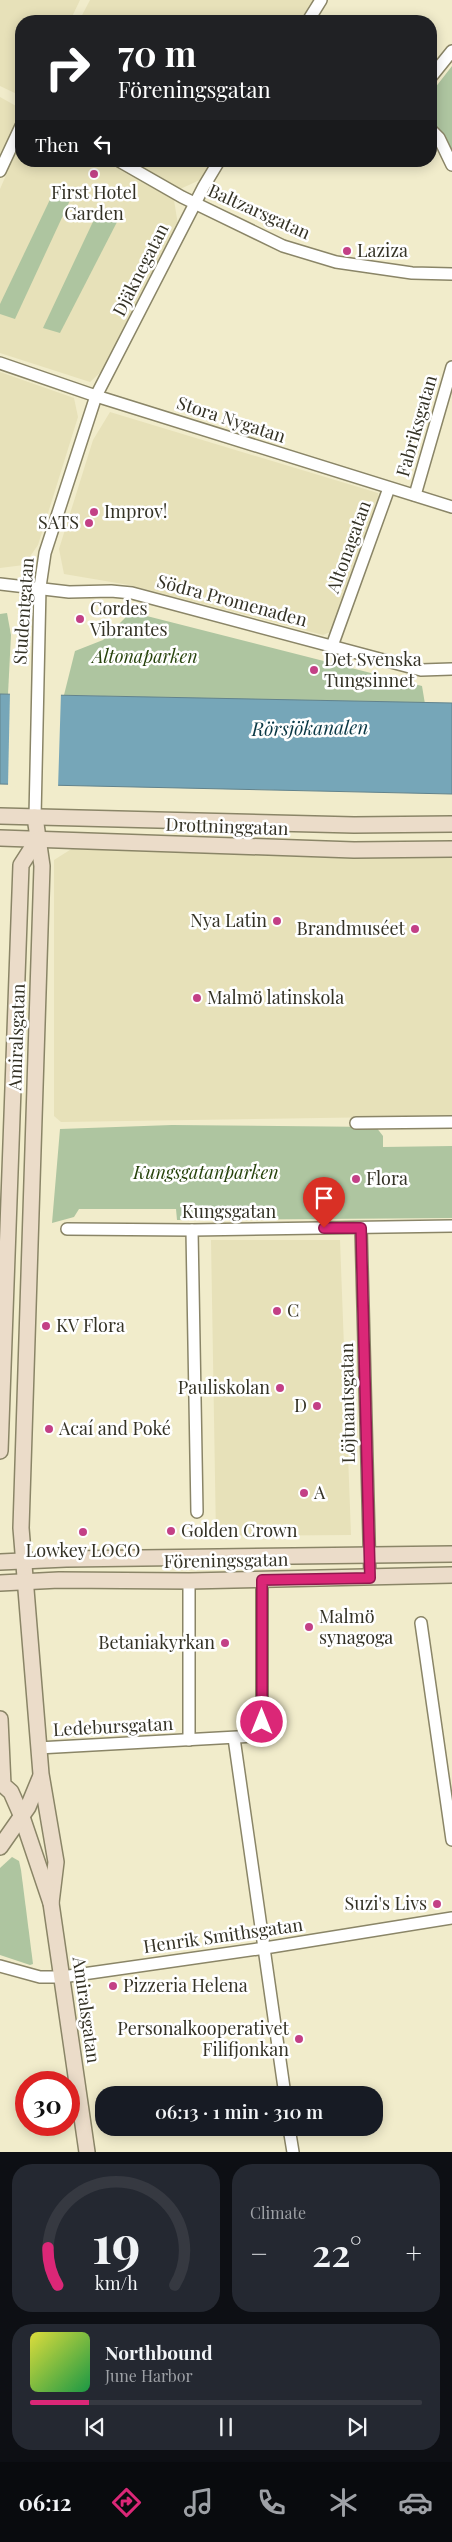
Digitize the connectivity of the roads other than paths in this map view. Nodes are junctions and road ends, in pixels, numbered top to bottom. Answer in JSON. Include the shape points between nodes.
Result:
{"nodes":[{"id":1,"x":321,"y":0,"type":"edge"},
{"id":2,"x":312,"y":15,"type":"edge"},
{"id":3,"x":452,"y":51,"type":"edge"},
{"id":4,"x":437,"y":70,"type":"edge"},
{"id":5,"x":437,"y":136,"type":"edge"},
{"id":6,"x":15,"y":139,"type":"edge"},
{"id":7,"x":452,"y":165,"type":"edge"},
{"id":8,"x":131,"y":167,"type":"edge"},
{"id":9,"x":216,"y":167,"type":"edge"},
{"id":10,"x":0,"y":171,"type":"edge"},
{"id":11,"x":195,"y":203,"type":"junction"},
{"id":12,"x":452,"y":274,"type":"edge"},
{"id":13,"x":0,"y":363,"type":"edge"},
{"id":14,"x":452,"y":367,"type":"edge"},
{"id":15,"x":96,"y":396,"type":"junction"},
{"id":16,"x":389,"y":488,"type":"junction"},
{"id":17,"x":415,"y":495,"type":"junction"},
{"id":18,"x":452,"y":507,"type":"edge"},
{"id":19,"x":0,"y":584,"type":"edge"},
{"id":20,"x":40,"y":587,"type":"junction"},
{"id":21,"x":332,"y":646,"type":"junction"},
{"id":22,"x":452,"y":669,"type":"edge"},
{"id":23,"x":34,"y":794,"type":"joint"},
{"id":24,"x":0,"y":816,"type":"edge"},
{"id":25,"x":34,"y":817,"type":"junction"},
{"id":26,"x":452,"y":824,"type":"edge"},
{"id":27,"x":0,"y":838,"type":"edge"},
{"id":28,"x":37,"y":840,"type":"junction"},
{"id":29,"x":452,"y":849,"type":"edge"},
{"id":30,"x":452,"y":1122,"type":"edge"},
{"id":31,"x":356,"y":1123,"type":"dead end"},
{"id":32,"x":452,"y":1226,"type":"edge"},
{"id":33,"x":361,"y":1228,"type":"junction"},
{"id":34,"x":67,"y":1229,"type":"dead end"},
{"id":35,"x":192,"y":1230,"type":"junction"},
{"id":36,"x":2,"y":1368,"type":"edge"},
{"id":37,"x":0,"y":1452,"type":"edge"},
{"id":38,"x":197,"y":1512,"type":"dead end"},
{"id":39,"x":452,"y":1554,"type":"edge"},
{"id":40,"x":369,"y":1555,"type":"junction"},
{"id":41,"x":0,"y":1562,"type":"edge"},
{"id":42,"x":23,"y":1562,"type":"junction"},
{"id":43,"x":452,"y":1575,"type":"edge"},
{"id":44,"x":370,"y":1578,"type":"junction"},
{"id":45,"x":262,"y":1580,"type":"junction"},
{"id":46,"x":189,"y":1581,"type":"junction"},
{"id":47,"x":26,"y":1582,"type":"junction"},
{"id":48,"x":0,"y":1583,"type":"edge"},
{"id":49,"x":421,"y":1623,"type":"dead end"},
{"id":50,"x":0,"y":1719,"type":"edge"},
{"id":51,"x":234,"y":1738,"type":"junction"},
{"id":52,"x":189,"y":1740,"type":"junction"},
{"id":53,"x":38,"y":1748,"type":"junction"},
{"id":54,"x":41,"y":1774,"type":"junction"},
{"id":55,"x":2,"y":1787,"type":"edge"},
{"id":56,"x":22,"y":1817,"type":"junction"},
{"id":57,"x":452,"y":1840,"type":"edge"},
{"id":58,"x":0,"y":1846,"type":"edge"},
{"id":59,"x":51,"y":1903,"type":"junction"},
{"id":60,"x":452,"y":1918,"type":"edge"},
{"id":61,"x":265,"y":1948,"type":"junction"},
{"id":62,"x":0,"y":1966,"type":"edge"},
{"id":63,"x":62,"y":1977,"type":"junction"},
{"id":64,"x":284,"y":2086,"type":"edge"},
{"id":65,"x":290,"y":2136,"type":"edge"},
{"id":66,"x":86,"y":2152,"type":"edge"},
{"id":67,"x":293,"y":2152,"type":"edge"}],
"edges":[{"from":1,"to":2,"type":"street"},
{"from":3,"to":4,"type":"street"},
{"from":5,"to":7,"type":"street"},
{"from":6,"to":10,"type":"street"},
{"from":8,"to":11,"type":"street","name":"Baltzarsgatan"},
{"from":9,"to":11,"type":"street","name":"Djäknegatan"},
{"from":11,"to":12,"type":"street","name":"Baltzarsgatan","via":[[283,246],[336,262],[412,273]]},
{"from":11,"to":15,"type":"street","name":"Djäknegatan"},
{"from":13,"to":15,"type":"street","name":"Stora Nygatan"},
{"from":14,"to":17,"type":"street","name":"Fabriksgatan"},
{"from":15,"to":16,"type":"street","name":"Stora Nygatan"},
{"from":15,"to":20,"type":"street","name":"Studentgatan","via":[[45,553]]},
{"from":16,"to":17,"type":"street","name":"Stora Nygatan"},
{"from":16,"to":21,"type":"street","name":"Altonagatan"},
{"from":17,"to":18,"type":"street","name":"Stora Nygatan"},
{"from":19,"to":20,"type":"street","name":"Södra Promenaden"},
{"from":20,"to":21,"type":"street","name":"Södra Promenaden","via":[[69,592],[132,593]]},
{"from":20,"to":23,"type":"street","name":"Studentgatan"},
{"from":21,"to":22,"type":"street","name":"Södra Promenaden","via":[[421,670]]},
{"from":23,"to":25,"type":"street","name":"Amiralsgatan"},
{"from":24,"to":25,"type":"main road","name":"Drottninggatan"},
{"from":25,"to":26,"type":"main road","name":"Drottninggatan","via":[[354,825]]},
{"from":25,"to":28,"type":"main road","name":"Amiralsgatan"},
{"from":27,"to":28,"type":"main road","name":"Drottninggatan"},
{"from":28,"to":29,"type":"main road","name":"Drottninggatan","via":[[354,850]]},
{"from":28,"to":36,"type":"main road","name":"Amiralsgatan","via":[[21,864]]},
{"from":28,"to":42,"type":"main road","name":"Amiralsgatan","via":[[42,866],[21,1508]]},
{"from":30,"to":31,"type":"street"},
{"from":32,"to":33,"type":"street","name":"Kungsgatan"},
{"from":33,"to":35,"type":"street","name":"Kungsgatan"},
{"from":33,"to":40,"type":"street","name":"Löjtnantsgatan"},
{"from":34,"to":35,"type":"street","name":"Kungsgatan"},
{"from":35,"to":38,"type":"street"},
{"from":36,"to":37,"type":"main road","name":"Amiralsgatan"},
{"from":39,"to":40,"type":"main road","name":"Föreningsgatan"},
{"from":40,"to":42,"type":"main road","name":"Föreningsgatan"},
{"from":40,"to":44,"type":"street","name":"Löjtnantsgatan"},
{"from":41,"to":42,"type":"main road","name":"Föreningsgatan"},
{"from":42,"to":47,"type":"main road","name":"Amiralsgatan"},
{"from":43,"to":44,"type":"main road","name":"Föreningsgatan"},
{"from":44,"to":45,"type":"main road","name":"Föreningsgatan"},
{"from":45,"to":46,"type":"main road","name":"Föreningsgatan"},
{"from":45,"to":51,"type":"street","name":"Ledebursgatan","via":[[262,1722],[255,1736]]},
{"from":46,"to":47,"type":"main road","name":"Föreningsgatan"},
{"from":46,"to":52,"type":"street"},
{"from":47,"to":48,"type":"main road","name":"Föreningsgatan"},
{"from":47,"to":53,"type":"main road","name":"Amiralsgatan"},
{"from":49,"to":57,"type":"street"},
{"from":50,"to":55,"type":"main road","name":"Amiralsgatan"},
{"from":51,"to":52,"type":"street","name":"Ledebursgatan"},
{"from":51,"to":61,"type":"street"},
{"from":52,"to":53,"type":"street","name":"Ledebursgatan"},
{"from":53,"to":54,"type":"main road","name":"Amiralsgatan"},
{"from":54,"to":56,"type":"main road","name":"Amiralsgatan","via":[[37,1790]]},
{"from":54,"to":59,"type":"main road","name":"Amiralsgatan","via":[[56,1862]]},
{"from":55,"to":56,"type":"main road","name":"Amiralsgatan","via":[[11,1792]]},
{"from":56,"to":58,"type":"main road"},
{"from":56,"to":59,"type":"main road","name":"Amiralsgatan"},
{"from":59,"to":63,"type":"main road","name":"Amiralsgatan"},
{"from":60,"to":61,"type":"street","name":"Henrik Smithsgatan"},
{"from":61,"to":63,"type":"street","name":"Henrik Smithsgatan"},
{"from":61,"to":64,"type":"street"},
{"from":62,"to":63,"type":"street","name":"Henrik Smithsgatan","via":[[40,1977]]},
{"from":63,"to":66,"type":"main road","name":"Amiralsgatan"},
{"from":65,"to":67,"type":"street"}]}
